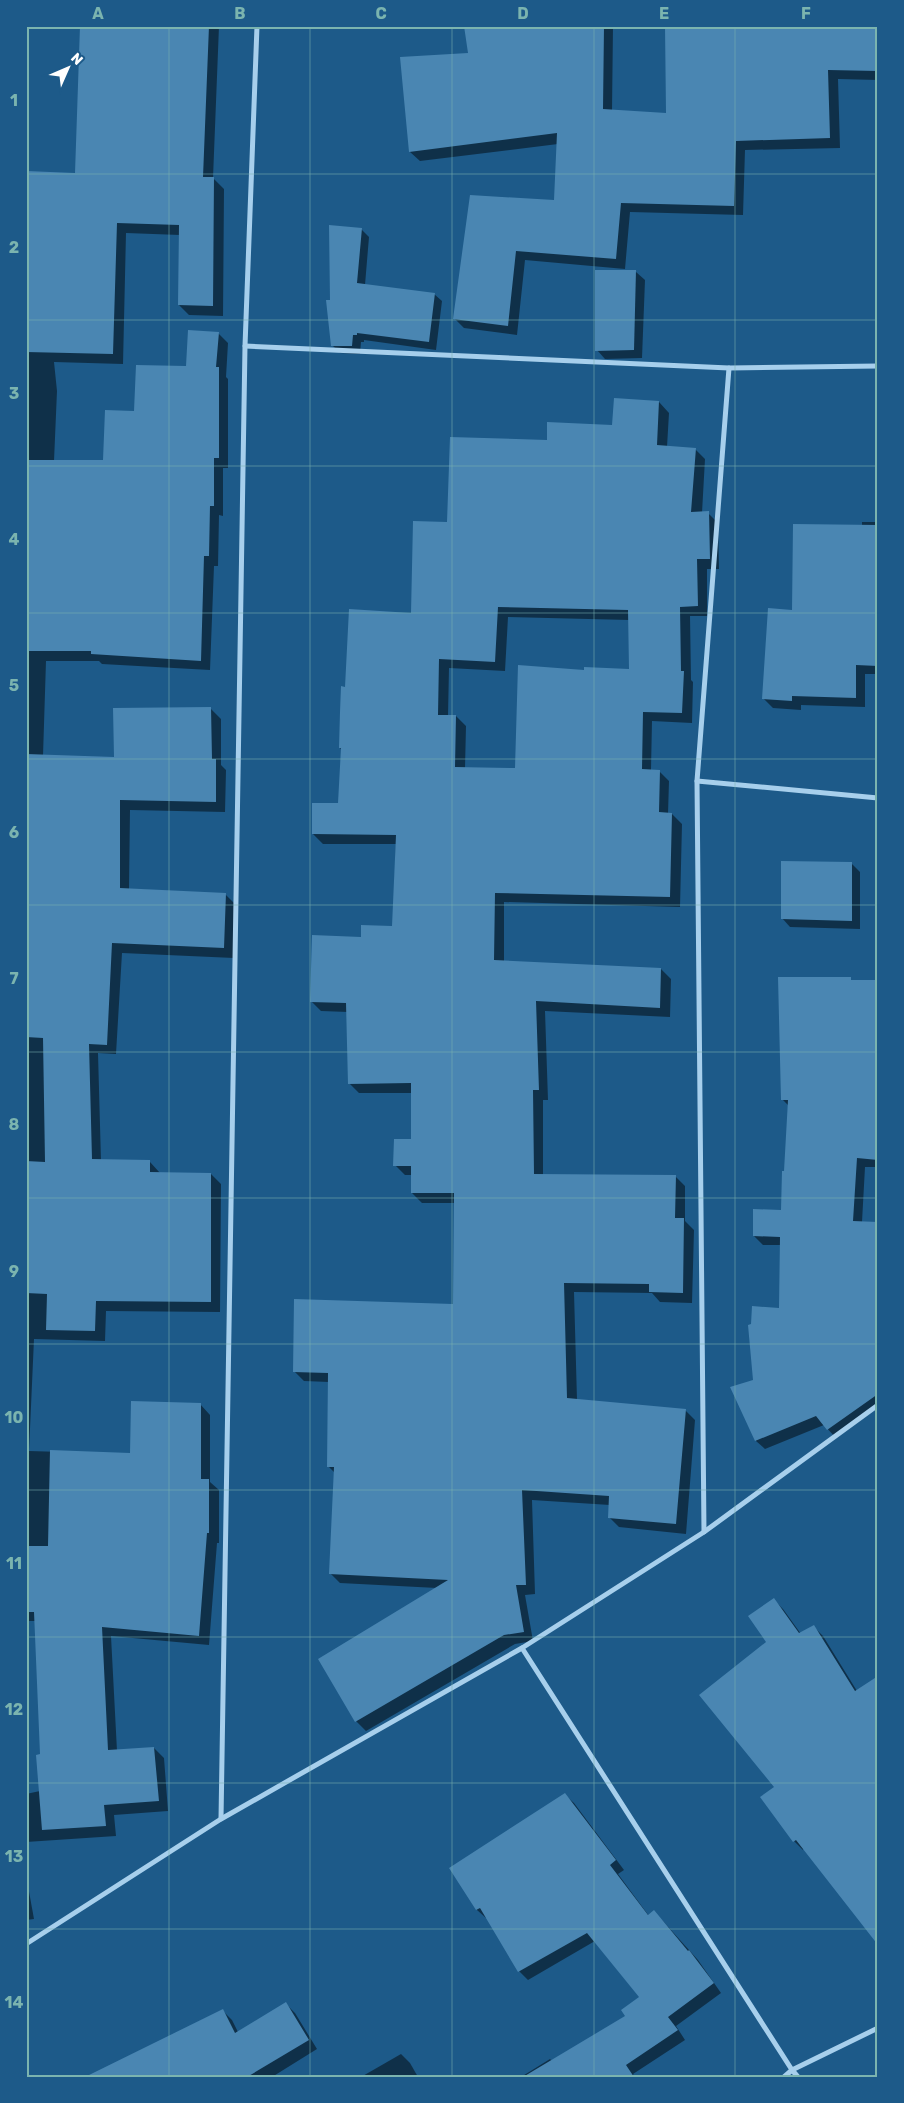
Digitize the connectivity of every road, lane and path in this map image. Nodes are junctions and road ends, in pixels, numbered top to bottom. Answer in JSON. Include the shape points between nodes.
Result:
{"nodes":[{"id":1,"x":257,"y":26,"type":"edge"},
{"id":2,"x":245,"y":346,"type":"junction"},
{"id":3,"x":878,"y":366,"type":"edge"},
{"id":4,"x":729,"y":368,"type":"junction"},
{"id":5,"x":696,"y":781,"type":"junction"},
{"id":6,"x":878,"y":798,"type":"edge"},
{"id":7,"x":878,"y":1405,"type":"edge"},
{"id":8,"x":704,"y":1532,"type":"junction"},
{"id":9,"x":522,"y":1648,"type":"junction"},
{"id":10,"x":221,"y":1819,"type":"junction"},
{"id":11,"x":26,"y":1944,"type":"edge"},
{"id":12,"x":878,"y":2028,"type":"edge"},
{"id":13,"x":792,"y":2070,"type":"junction"},
{"id":14,"x":784,"y":2077,"type":"edge"},
{"id":15,"x":798,"y":2077,"type":"edge"}],
"edges":[{"from":1,"to":2,"type":"street"},
{"from":2,"to":4,"type":"street"},
{"from":2,"to":10,"type":"street"},
{"from":3,"to":4,"type":"street"},
{"from":4,"to":5,"type":"street"},
{"from":5,"to":6,"type":"street"},
{"from":5,"to":8,"type":"street"},
{"from":7,"to":8,"type":"street"},
{"from":8,"to":9,"type":"street"},
{"from":9,"to":10,"type":"street"},
{"from":9,"to":13,"type":"street"},
{"from":10,"to":11,"type":"street"},
{"from":12,"to":13,"type":"street"},
{"from":13,"to":14,"type":"street"},
{"from":13,"to":15,"type":"street"}]}
